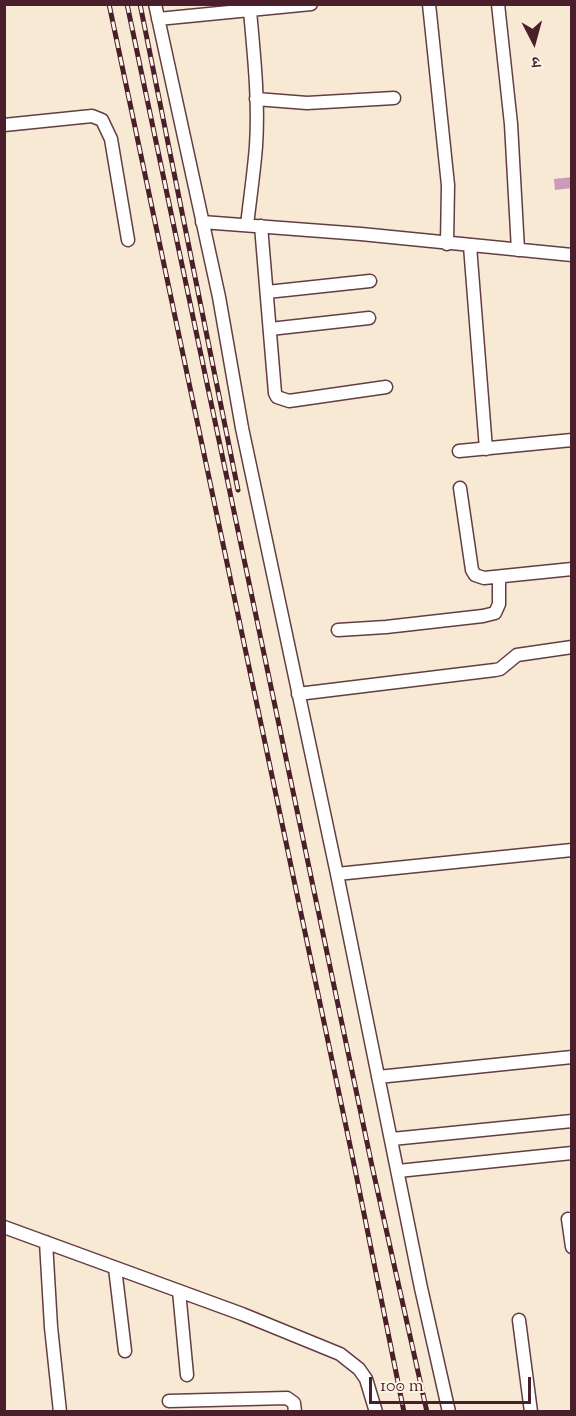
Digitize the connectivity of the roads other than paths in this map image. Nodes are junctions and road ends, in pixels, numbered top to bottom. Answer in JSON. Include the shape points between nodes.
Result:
{"nodes":[{"id":1,"x":155,"y":4,"type":"edge"},
{"id":2,"x":310,"y":4,"type":"edge"},
{"id":3,"x":429,"y":4,"type":"edge"},
{"id":4,"x":498,"y":4,"type":"edge"},
{"id":5,"x":250,"y":10,"type":"junction"},
{"id":6,"x":158,"y":19,"type":"junction"},
{"id":7,"x":394,"y":98,"type":"dead end"},
{"id":8,"x":256,"y":99,"type":"junction"},
{"id":9,"x":4,"y":125,"type":"edge"},
{"id":10,"x":202,"y":222,"type":"junction"},
{"id":11,"x":247,"y":225,"type":"junction"},
{"id":12,"x":261,"y":226,"type":"junction"},
{"id":13,"x":128,"y":240,"type":"dead end"},
{"id":14,"x":447,"y":244,"type":"junction"},
{"id":15,"x":470,"y":246,"type":"junction"},
{"id":16,"x":518,"y":250,"type":"junction"},
{"id":17,"x":572,"y":255,"type":"edge"},
{"id":18,"x":370,"y":281,"type":"dead end"},
{"id":19,"x":267,"y":292,"type":"junction"},
{"id":20,"x":369,"y":318,"type":"dead end"},
{"id":21,"x":270,"y":329,"type":"junction"},
{"id":22,"x":386,"y":387,"type":"dead end"},
{"id":23,"x":572,"y":440,"type":"edge"},
{"id":24,"x":486,"y":448,"type":"junction"},
{"id":25,"x":459,"y":451,"type":"dead end"},
{"id":26,"x":460,"y":489,"type":"dead end"},
{"id":27,"x":572,"y":569,"type":"edge"},
{"id":28,"x":499,"y":577,"type":"junction"},
{"id":29,"x":338,"y":630,"type":"dead end"},
{"id":30,"x":572,"y":647,"type":"edge"},
{"id":31,"x":298,"y":694,"type":"junction"},
{"id":32,"x":572,"y":850,"type":"edge"},
{"id":33,"x":337,"y":874,"type":"junction"},
{"id":34,"x":572,"y":1057,"type":"edge"},
{"id":35,"x":378,"y":1077,"type":"junction"},
{"id":36,"x":572,"y":1121,"type":"edge"},
{"id":37,"x":392,"y":1139,"type":"junction"},
{"id":38,"x":572,"y":1153,"type":"edge"},
{"id":39,"x":398,"y":1171,"type":"junction"},
{"id":40,"x":568,"y":1219,"type":"dead end"},
{"id":41,"x":4,"y":1227,"type":"edge"},
{"id":42,"x":46,"y":1242,"type":"junction"},
{"id":43,"x":572,"y":1247,"type":"edge"},
{"id":44,"x":115,"y":1268,"type":"junction"},
{"id":45,"x":179,"y":1291,"type":"junction"},
{"id":46,"x":519,"y":1320,"type":"dead end"},
{"id":47,"x":125,"y":1351,"type":"dead end"},
{"id":48,"x":187,"y":1375,"type":"dead end"},
{"id":49,"x":169,"y":1401,"type":"dead end"},
{"id":50,"x":60,"y":1412,"type":"edge"},
{"id":51,"x":295,"y":1412,"type":"edge"},
{"id":52,"x":376,"y":1412,"type":"edge"},
{"id":53,"x":449,"y":1412,"type":"edge"},
{"id":54,"x":531,"y":1412,"type":"edge"}],
"edges":[{"from":1,"to":6,"type":"street"},
{"from":2,"to":5,"type":"street"},
{"from":3,"to":14,"type":"street","via":[[448,186]]},
{"from":4,"to":16,"type":"street","via":[[512,124]]},
{"from":5,"to":6,"type":"street"},
{"from":5,"to":8,"type":"street"},
{"from":6,"to":10,"type":"street"},
{"from":7,"to":8,"type":"street","via":[[307,103]]},
{"from":8,"to":11,"type":"street","via":[[256,147]]},
{"from":9,"to":13,"type":"street","via":[[92,116],[102,120],[111,139]]},
{"from":10,"to":11,"type":"street"},
{"from":10,"to":31,"type":"street"},
{"from":11,"to":12,"type":"street"},
{"from":12,"to":14,"type":"street"},
{"from":12,"to":19,"type":"street"},
{"from":14,"to":15,"type":"street"},
{"from":15,"to":16,"type":"street"},
{"from":15,"to":24,"type":"street"},
{"from":16,"to":17,"type":"street"},
{"from":18,"to":19,"type":"street"},
{"from":19,"to":21,"type":"street"},
{"from":20,"to":21,"type":"street"},
{"from":21,"to":22,"type":"street","via":[[274,393],[280,400]]},
{"from":23,"to":24,"type":"street"},
{"from":24,"to":25,"type":"street"},
{"from":26,"to":28,"type":"street","via":[[472,570],[479,577]]},
{"from":27,"to":28,"type":"street"},
{"from":28,"to":29,"type":"street","via":[[499,604],[490,615]]},
{"from":30,"to":31,"type":"street","via":[[517,655],[495,670]]},
{"from":31,"to":33,"type":"street"},
{"from":32,"to":33,"type":"street"},
{"from":33,"to":35,"type":"street"},
{"from":34,"to":35,"type":"street"},
{"from":35,"to":37,"type":"street"},
{"from":36,"to":37,"type":"street"},
{"from":37,"to":39,"type":"street"},
{"from":38,"to":39,"type":"street"},
{"from":39,"to":53,"type":"street"},
{"from":40,"to":43,"type":"street"},
{"from":41,"to":42,"type":"street"},
{"from":42,"to":44,"type":"street"},
{"from":42,"to":50,"type":"street"},
{"from":44,"to":45,"type":"street"},
{"from":44,"to":47,"type":"street"},
{"from":45,"to":48,"type":"street"},
{"from":45,"to":52,"type":"street","via":[[348,1358],[366,1379]]},
{"from":46,"to":54,"type":"street"},
{"from":49,"to":51,"type":"street","via":[[287,1398],[294,1403]]}]}
